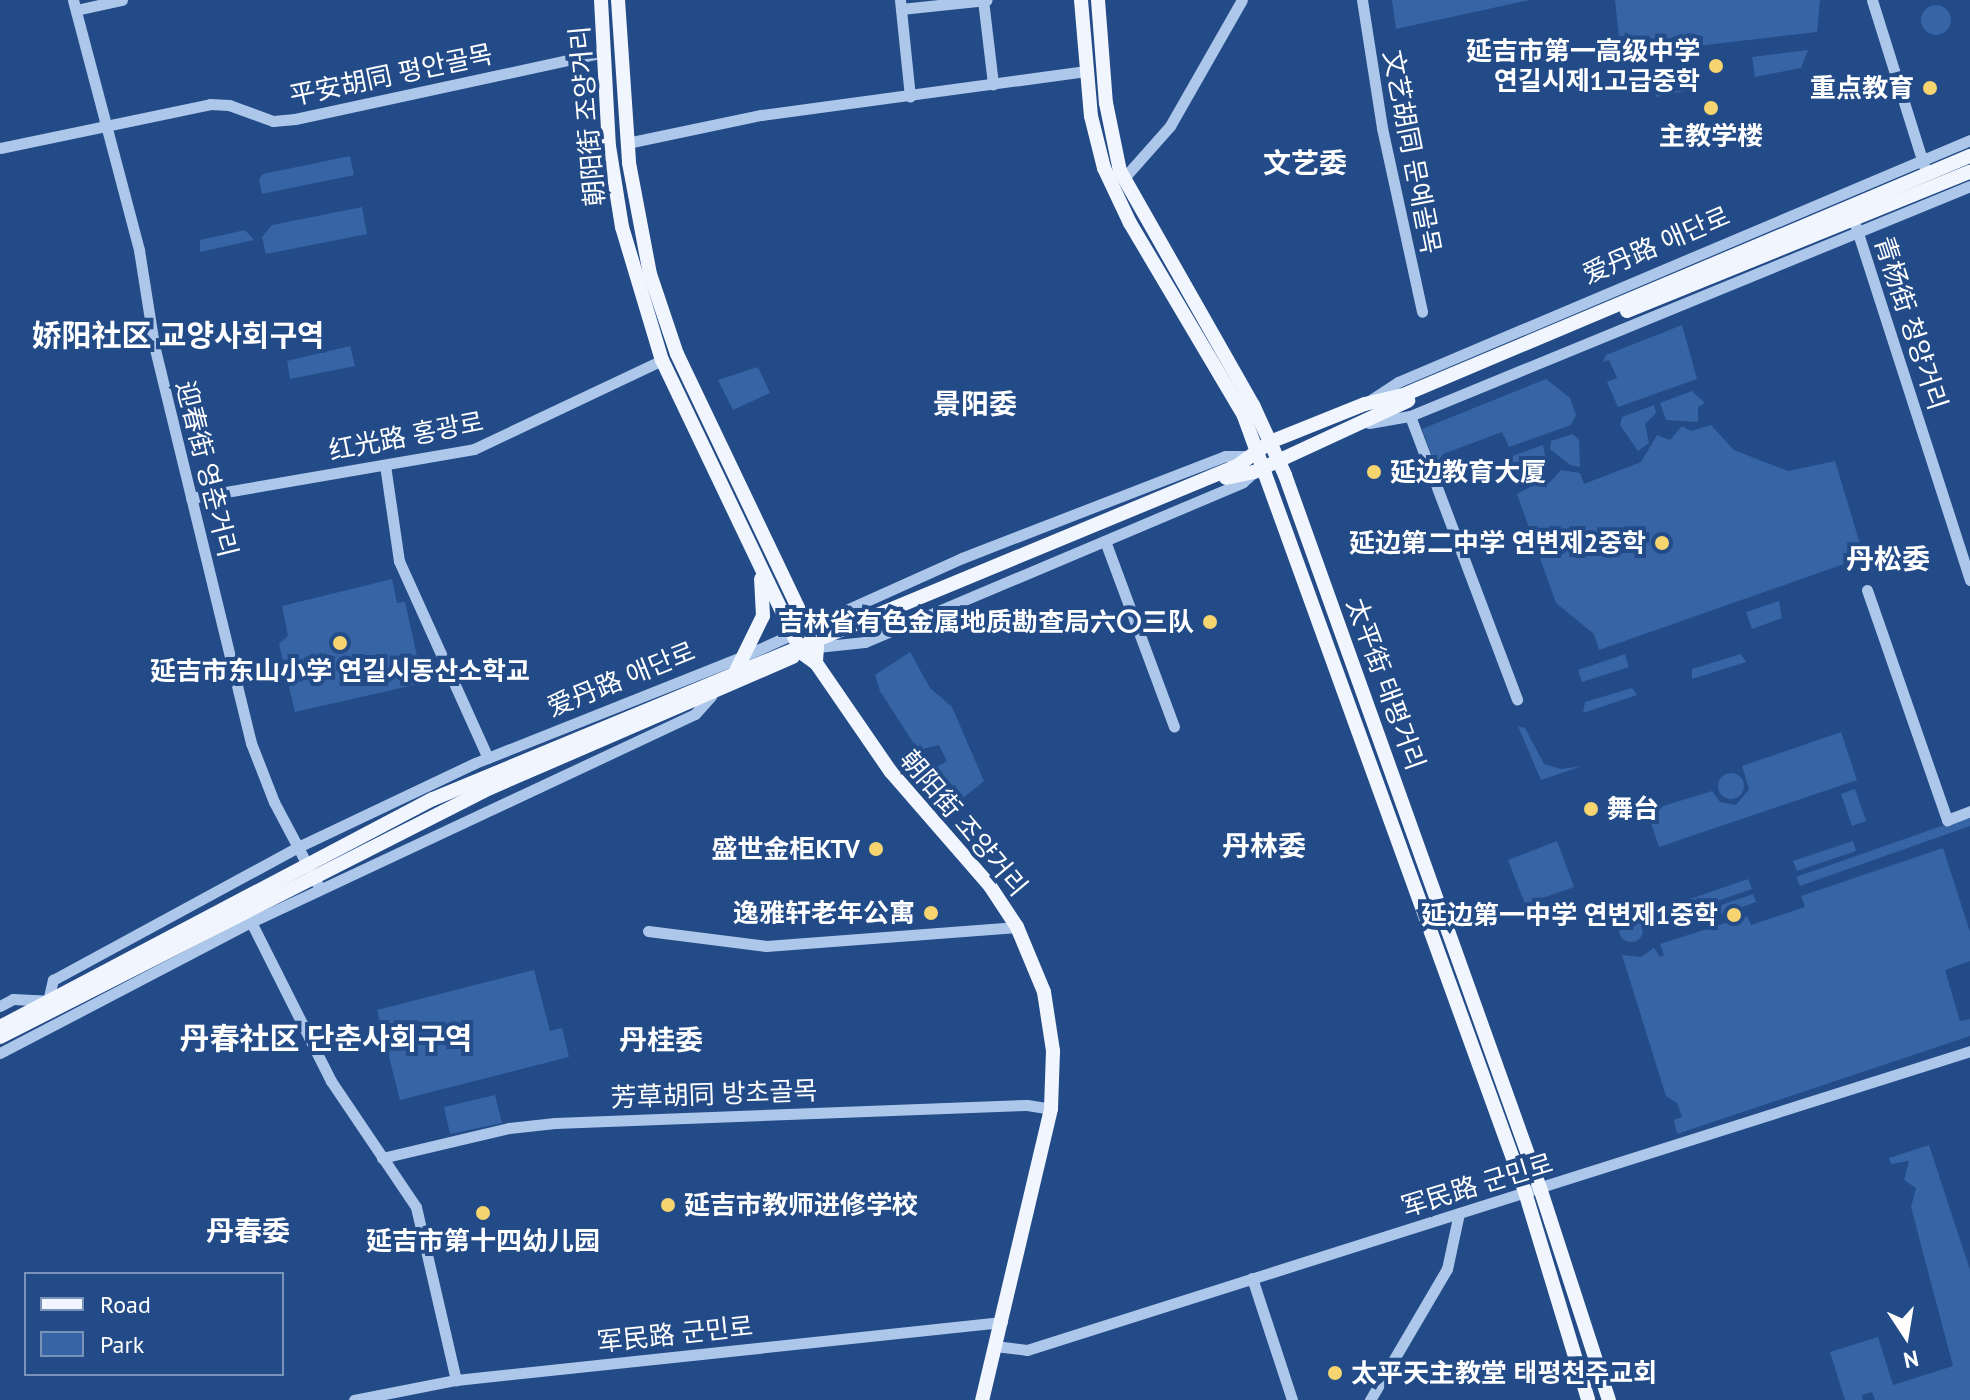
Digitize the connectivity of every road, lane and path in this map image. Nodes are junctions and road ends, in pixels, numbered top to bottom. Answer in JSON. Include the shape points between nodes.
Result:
{"nodes":[{"id":1,"x":122,"y":0,"type":"edge"},
{"id":2,"x":601,"y":0,"type":"edge"},
{"id":3,"x":618,"y":0,"type":"edge"},
{"id":4,"x":985,"y":0,"type":"edge"},
{"id":5,"x":1081,"y":0,"type":"edge"},
{"id":6,"x":1098,"y":0,"type":"edge"},
{"id":7,"x":1242,"y":0,"type":"edge"},
{"id":8,"x":1362,"y":0,"type":"edge"},
{"id":9,"x":1872,"y":0,"type":"edge"},
{"id":10,"x":900,"y":4,"type":"edge"},
{"id":11,"x":74,"y":5,"type":"edge"},
{"id":12,"x":604,"y":52,"type":"junction"},
{"id":13,"x":1086,"y":71,"type":"junction"},
{"id":14,"x":993,"y":84,"type":"junction"},
{"id":15,"x":910,"y":96,"type":"junction"},
{"id":16,"x":105,"y":126,"type":"junction"},
{"id":17,"x":1970,"y":140,"type":"edge"},
{"id":18,"x":627,"y":143,"type":"junction"},
{"id":19,"x":0,"y":148,"type":"edge"},
{"id":20,"x":1970,"y":156,"type":"edge"},
{"id":21,"x":1925,"y":167,"type":"junction"},
{"id":22,"x":1970,"y":172,"type":"edge"},
{"id":23,"x":1123,"y":179,"type":"junction"},
{"id":24,"x":1970,"y":186,"type":"edge"},
{"id":25,"x":1856,"y":224,"type":"junction"},
{"id":26,"x":1422,"y":312,"type":"dead end"},
{"id":27,"x":662,"y":360,"type":"junction"},
{"id":28,"x":1410,"y":416,"type":"junction"},
{"id":29,"x":1369,"y":423,"type":"junction"},
{"id":30,"x":1307,"y":427,"type":"junction"},
{"id":31,"x":1270,"y":442,"type":"junction"},
{"id":32,"x":1314,"y":445,"type":"junction"},
{"id":33,"x":1250,"y":453,"type":"junction"},
{"id":34,"x":1277,"y":460,"type":"junction"},
{"id":35,"x":385,"y":465,"type":"junction"},
{"id":36,"x":1258,"y":470,"type":"junction"},
{"id":37,"x":191,"y":498,"type":"junction"},
{"id":38,"x":1105,"y":541,"type":"junction"},
{"id":39,"x":1967,"y":562,"type":"edge"},
{"id":40,"x":760,"y":567,"type":"junction"},
{"id":41,"x":1970,"y":580,"type":"edge"},
{"id":42,"x":1867,"y":590,"type":"dead end"},
{"id":43,"x":806,"y":625,"type":"junction"},
{"id":44,"x":814,"y":643,"type":"junction"},
{"id":45,"x":797,"y":644,"type":"junction"},
{"id":46,"x":744,"y":656,"type":"junction"},
{"id":47,"x":816,"y":663,"type":"junction"},
{"id":48,"x":736,"y":671,"type":"junction"},
{"id":49,"x":1517,"y":699,"type":"dead end"},
{"id":50,"x":1174,"y":727,"type":"dead end"},
{"id":51,"x":488,"y":758,"type":"junction"},
{"id":52,"x":1970,"y":811,"type":"edge"},
{"id":53,"x":298,"y":847,"type":"junction"},
{"id":54,"x":314,"y":877,"type":"junction"},
{"id":55,"x":251,"y":922,"type":"junction"},
{"id":56,"x":1017,"y":927,"type":"junction"},
{"id":57,"x":648,"y":931,"type":"dead end"},
{"id":58,"x":48,"y":1001,"type":"junction"},
{"id":59,"x":0,"y":1006,"type":"edge"},
{"id":60,"x":0,"y":1027,"type":"edge"},
{"id":61,"x":0,"y":1037,"type":"edge"},
{"id":62,"x":1970,"y":1051,"type":"edge"},
{"id":63,"x":0,"y":1053,"type":"edge"},
{"id":64,"x":1051,"y":1109,"type":"junction"},
{"id":65,"x":382,"y":1158,"type":"junction"},
{"id":66,"x":1540,"y":1188,"type":"junction"},
{"id":67,"x":1525,"y":1192,"type":"junction"},
{"id":68,"x":1459,"y":1213,"type":"junction"},
{"id":69,"x":1252,"y":1278,"type":"junction"},
{"id":70,"x":1002,"y":1322,"type":"junction"},
{"id":71,"x":995,"y":1346,"type":"junction"},
{"id":72,"x":456,"y":1380,"type":"junction"},
{"id":73,"x":354,"y":1400,"type":"edge"},
{"id":74,"x":982,"y":1400,"type":"edge"},
{"id":75,"x":1292,"y":1400,"type":"edge"},
{"id":76,"x":1370,"y":1400,"type":"edge"},
{"id":77,"x":1588,"y":1400,"type":"edge"},
{"id":78,"x":1609,"y":1400,"type":"edge"}],
"edges":[{"from":1,"to":11,"type":"street"},
{"from":2,"to":12,"type":"main road","name":"朝阳街 조양거리"},
{"from":3,"to":18,"type":"main road","name":"朝阳街 조양거리"},
{"from":4,"to":10,"type":"street"},
{"from":4,"to":14,"type":"street"},
{"from":5,"to":13,"type":"main road","name":"太平街 태평거리"},
{"from":6,"to":23,"type":"main road","name":"太平街 태평거리","via":[[1106,103]]},
{"from":7,"to":23,"type":"street","via":[[1170,126]]},
{"from":8,"to":26,"type":"street","name":"文艺胡同 문예골목","via":[[1382,128]]},
{"from":9,"to":21,"type":"street"},
{"from":10,"to":15,"type":"street"},
{"from":11,"to":16,"type":"street","name":"迎春街 영춘거리"},
{"from":12,"to":16,"type":"street","name":"平安胡同 평안골목","via":[[295,119],[273,121],[210,104]]},
{"from":12,"to":27,"type":"main road","name":"朝阳街 조양거리","via":[[609,146],[622,227]]},
{"from":13,"to":14,"type":"street"},
{"from":13,"to":33,"type":"main road","name":"太平街 태평거리","via":[[1110,184],[1244,416]]},
{"from":14,"to":15,"type":"street"},
{"from":15,"to":18,"type":"street","via":[[761,115]]},
{"from":16,"to":19,"type":"street","name":"平安胡同 평안골목"},
{"from":16,"to":37,"type":"street","name":"迎春街 영춘거리","via":[[139,250],[154,345]]},
{"from":17,"to":21,"type":"street","name":"爱丹路 애단로"},
{"from":18,"to":43,"type":"main road","name":"朝阳街 조양거리","via":[[643,246],[677,354]]},
{"from":20,"to":21,"type":"main road","name":"爱丹路 애단로"},
{"from":21,"to":30,"type":"main road","name":"爱丹路 애단로","via":[[1401,396]]},
{"from":22,"to":25,"type":"main road","name":"爱丹路 애단로"},
{"from":23,"to":31,"type":"main road","name":"太平街 태평거리"},
{"from":24,"to":25,"type":"street","name":"爱丹路 애단로"},
{"from":25,"to":28,"type":"street","name":"爱丹路 애단로"},
{"from":25,"to":29,"type":"main road","name":"爱丹路 애단로","via":[[1383,411]]},
{"from":25,"to":39,"type":"street","name":"青杨街 청양거리"},
{"from":27,"to":35,"type":"street","name":"红光路 홍광로","via":[[492,444]]},
{"from":27,"to":40,"type":"main road","name":"朝阳街 조양거리"},
{"from":28,"to":29,"type":"street","name":"爱丹路 애단로"},
{"from":28,"to":49,"type":"street"},
{"from":29,"to":32,"type":"main road","name":"爱丹路 애단로"},
{"from":30,"to":31,"type":"main road","name":"爱丹路 애단로"},
{"from":30,"to":32,"type":"main road"},
{"from":31,"to":33,"type":"main road","name":"爱丹路 애단로"},
{"from":31,"to":34,"type":"main road","name":"太平街 태평거리"},
{"from":32,"to":34,"type":"main road","name":"爱丹路 애단로"},
{"from":33,"to":36,"type":"main road","name":"太平街 태평거리"},
{"from":33,"to":43,"type":"street","name":"爱丹路 애단로","via":[[1225,456]]},
{"from":33,"to":44,"type":"main road","name":"爱丹路 애단로","via":[[1237,466]]},
{"from":34,"to":36,"type":"main road","name":"爱丹路 애단로"},
{"from":34,"to":66,"type":"main road","name":"太平街 태평거리"},
{"from":35,"to":37,"type":"street","name":"红光路 홍광로"},
{"from":35,"to":51,"type":"street","via":[[399,561]]},
{"from":36,"to":38,"type":"street","name":"爱丹路 애단로","via":[[1243,482]]},
{"from":36,"to":44,"type":"main road","name":"爱丹路 애단로","via":[[1239,473]]},
{"from":36,"to":67,"type":"main road","name":"太平街 태평거리"},
{"from":37,"to":53,"type":"street","name":"迎春街 영춘거리","via":[[251,743]]},
{"from":38,"to":44,"type":"street","name":"爱丹路 애단로","via":[[865,642]]},
{"from":38,"to":50,"type":"street"},
{"from":39,"to":41,"type":"street","name":"青杨街 청양거리"},
{"from":40,"to":45,"type":"main road","name":"朝阳街 조양거리"},
{"from":40,"to":46,"type":"main road","via":[[763,616]]},
{"from":42,"to":52,"type":"street","via":[[1947,820]]},
{"from":43,"to":44,"type":"main road","name":"朝阳街 조양거리"},
{"from":43,"to":45,"type":"street","name":"爱丹路 애단로"},
{"from":44,"to":45,"type":"main road","name":"爱丹路 애단로"},
{"from":44,"to":47,"type":"main road","name":"朝阳街 조양거리"},
{"from":45,"to":46,"type":"street","name":"爱丹路 애단로"},
{"from":45,"to":47,"type":"main road","name":"朝阳街 조양거리"},
{"from":45,"to":48,"type":"main road","name":"爱丹路 애단로"},
{"from":45,"to":54,"type":"main road","name":"爱丹路 애단로","via":[[711,696],[490,788]]},
{"from":46,"to":48,"type":"main road"},
{"from":46,"to":51,"type":"street","name":"爱丹路 애단로"},
{"from":47,"to":56,"type":"main road","name":"朝阳街 조양거리","via":[[877,755],[975,867]]},
{"from":48,"to":54,"type":"main road","name":"爱丹路 애단로","via":[[433,799]]},
{"from":51,"to":53,"type":"street","name":"爱丹路 애단로"},
{"from":53,"to":54,"type":"street","name":"迎春街 영춘거리"},
{"from":53,"to":58,"type":"street","name":"爱丹路 애단로","via":[[53,980]]},
{"from":54,"to":55,"type":"street","name":"爱丹路 애단로"},
{"from":54,"to":58,"type":"main road","name":"爱丹路 애단로"},
{"from":54,"to":61,"type":"main road","name":"爱丹路 애단로"},
{"from":55,"to":63,"type":"street","name":"爱丹路 애단로"},
{"from":55,"to":65,"type":"street","via":[[331,1081]]},
{"from":56,"to":57,"type":"street","via":[[766,946]]},
{"from":56,"to":64,"type":"main road","name":"朝阳街 조양거리","via":[[1049,1018]]},
{"from":58,"to":59,"type":"street","name":"爱丹路 애단로","via":[[13,999]]},
{"from":58,"to":60,"type":"main road","name":"爱丹路 애단로"},
{"from":62,"to":66,"type":"street","name":"军民路 군민로"},
{"from":64,"to":65,"type":"street","name":"芳草胡同 방초골목","via":[[1027,1105],[555,1123],[509,1128]]},
{"from":64,"to":70,"type":"main road","name":"朝阳街 조양거리"},
{"from":65,"to":72,"type":"street","via":[[416,1207]]},
{"from":66,"to":67,"type":"street","name":"军民路 군민로"},
{"from":66,"to":78,"type":"main road","name":"太平街 태평거리"},
{"from":67,"to":68,"type":"street","name":"军民路 군민로"},
{"from":67,"to":77,"type":"main road","name":"太平街 태평거리"},
{"from":68,"to":69,"type":"street","name":"军民路 군민로"},
{"from":68,"to":76,"type":"street","via":[[1447,1269]]},
{"from":69,"to":71,"type":"street","name":"军民路 군민로","via":[[1027,1350]]},
{"from":69,"to":75,"type":"street"},
{"from":70,"to":71,"type":"main road","name":"朝阳街 조양거리"},
{"from":70,"to":72,"type":"street","name":"军民路 군민로"},
{"from":71,"to":74,"type":"main road","name":"朝阳街 조양거리"},
{"from":72,"to":73,"type":"street","name":"军民路 군민로"}]}
